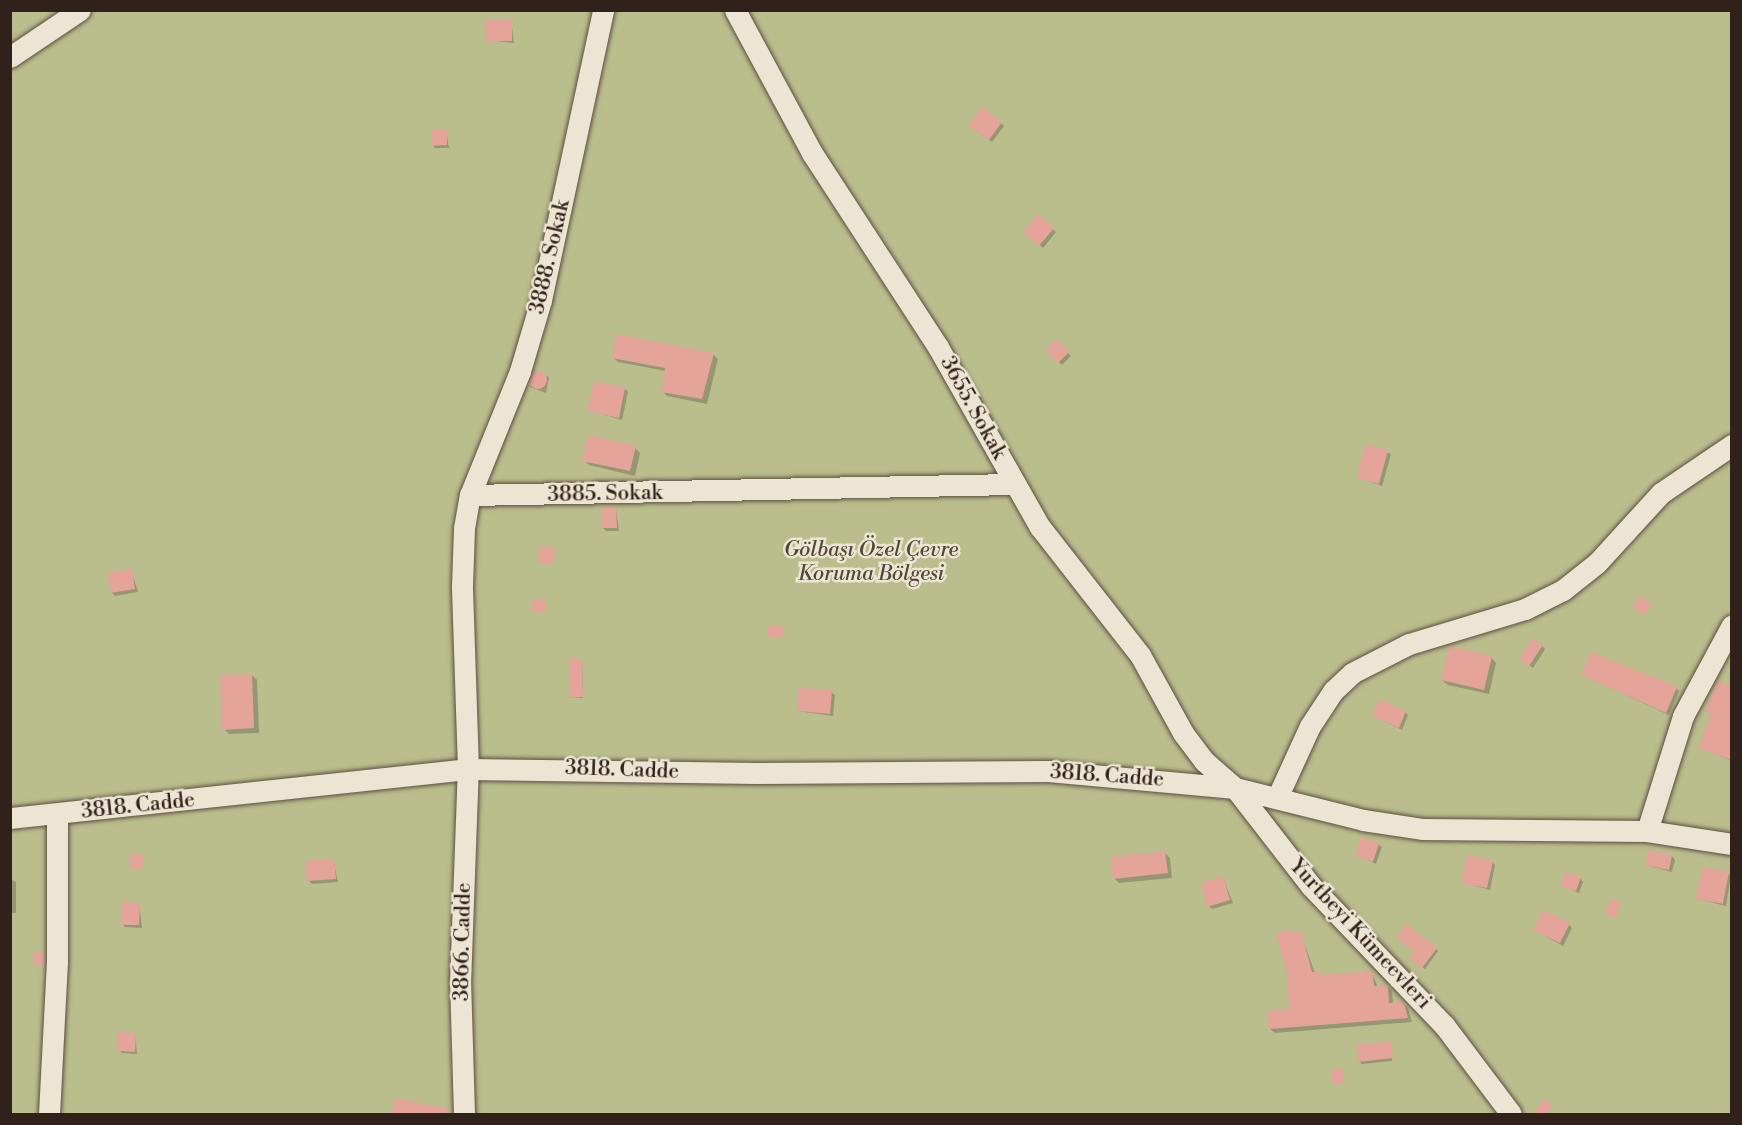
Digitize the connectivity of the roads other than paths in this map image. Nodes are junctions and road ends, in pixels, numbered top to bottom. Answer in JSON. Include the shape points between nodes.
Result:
{"nodes":[{"id":1,"x":80,"y":10,"type":"edge"},
{"id":2,"x":603,"y":10,"type":"edge"},
{"id":3,"x":735,"y":10,"type":"edge"},
{"id":4,"x":10,"y":57,"type":"edge"},
{"id":5,"x":1731,"y":445,"type":"edge"},
{"id":6,"x":1015,"y":484,"type":"junction"},
{"id":7,"x":470,"y":495,"type":"junction"},
{"id":8,"x":1731,"y":625,"type":"edge"},
{"id":9,"x":468,"y":769,"type":"junction"},
{"id":10,"x":1234,"y":788,"type":"junction"},
{"id":11,"x":1277,"y":798,"type":"junction"},
{"id":12,"x":57,"y":814,"type":"junction"},
{"id":13,"x":10,"y":818,"type":"edge"},
{"id":14,"x":1647,"y":831,"type":"junction"},
{"id":15,"x":1731,"y":844,"type":"edge"},
{"id":16,"x":49,"y":1114,"type":"edge"},
{"id":17,"x":464,"y":1114,"type":"edge"},
{"id":18,"x":1511,"y":1114,"type":"edge"}],
"edges":[{"from":1,"to":4,"type":"street"},
{"from":2,"to":7,"type":"street","name":"3888. Sokak","via":[[541,300],[520,371]]},
{"from":3,"to":6,"type":"street","name":"3655. Sokak","via":[[812,153],[938,347]]},
{"from":5,"to":11,"type":"street","via":[[1661,493],[1597,563],[1563,590],[1525,609],[1409,644],[1352,673],[1315,717]]},
{"from":6,"to":7,"type":"street","name":"3885. Sokak"},
{"from":6,"to":10,"type":"street","name":"3655. Sokak","via":[[1055,550],[1140,655],[1195,750]]},
{"from":7,"to":9,"type":"street","via":[[462,577]]},
{"from":8,"to":14,"type":"street","via":[[1683,716]]},
{"from":9,"to":10,"type":"street","name":"3818. Cadde","via":[[757,773],[1048,771]]},
{"from":9,"to":12,"type":"street","name":"3818. Cadde"},
{"from":9,"to":17,"type":"street","name":"3866. Cadde","via":[[460,983]]},
{"from":10,"to":11,"type":"street"},
{"from":10,"to":18,"type":"street","name":"Yurtbeyi Kümeevleri","via":[[1311,886],[1444,1025]]},
{"from":11,"to":14,"type":"street","via":[[1363,820],[1423,829]]},
{"from":12,"to":13,"type":"street","name":"3818. Cadde"},
{"from":12,"to":16,"type":"street","via":[[57,962]]},
{"from":14,"to":15,"type":"street"}]}
